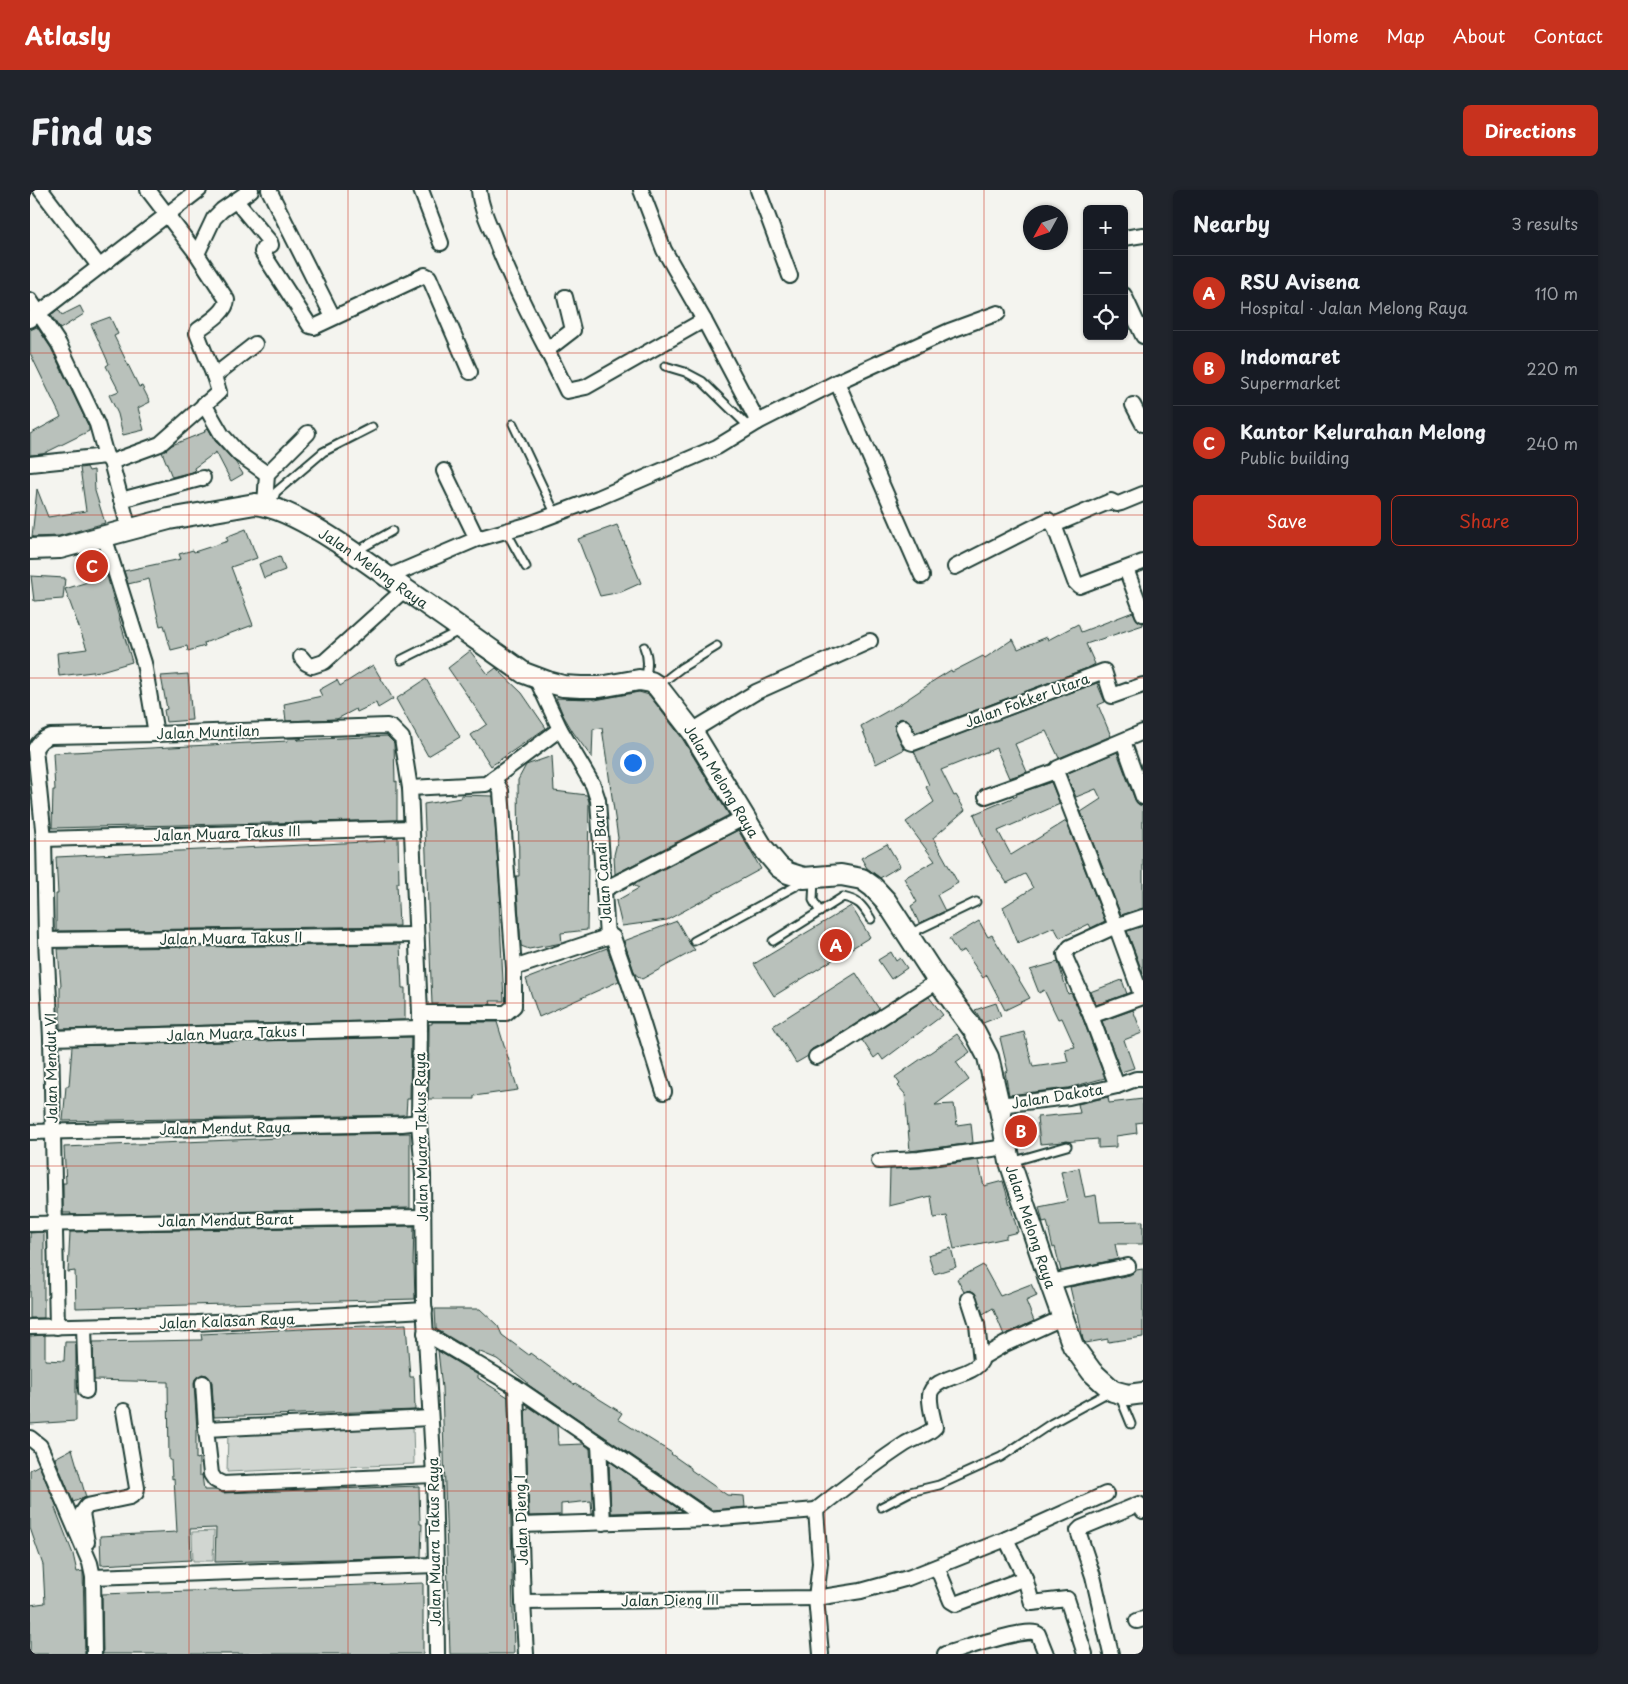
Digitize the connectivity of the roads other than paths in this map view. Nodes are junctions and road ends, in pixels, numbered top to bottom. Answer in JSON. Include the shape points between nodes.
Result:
{"nodes":[{"id":1,"x":41,"y":190,"type":"edge"},
{"id":2,"x":148,"y":190,"type":"edge"},
{"id":3,"x":199,"y":190,"type":"edge"},
{"id":4,"x":268,"y":190,"type":"edge"},
{"id":5,"x":421,"y":190,"type":"edge"},
{"id":6,"x":479,"y":190,"type":"edge"},
{"id":7,"x":642,"y":190,"type":"edge"},
{"id":8,"x":758,"y":190,"type":"edge"},
{"id":9,"x":244,"y":194,"type":"edge"},
{"id":10,"x":166,"y":214,"type":"junction"},
{"id":11,"x":1143,"y":235,"type":"edge"},
{"id":12,"x":1128,"y":237,"type":"edge"},
{"id":13,"x":441,"y":244,"type":"dead end"},
{"id":14,"x":197,"y":254,"type":"junction"},
{"id":15,"x":99,"y":266,"type":"junction"},
{"id":16,"x":790,"y":276,"type":"dead end"},
{"id":17,"x":565,"y":297,"type":"dead end"},
{"id":18,"x":30,"y":300,"type":"edge"},
{"id":19,"x":1128,"y":304,"type":"edge"},
{"id":20,"x":998,"y":313,"type":"dead end"},
{"id":21,"x":35,"y":316,"type":"edge"},
{"id":22,"x":333,"y":317,"type":"junction"},
{"id":23,"x":704,"y":320,"type":"junction"},
{"id":24,"x":1143,"y":336,"type":"edge"},
{"id":25,"x":255,"y":344,"type":"dead end"},
{"id":26,"x":546,"y":350,"type":"junction"},
{"id":27,"x":666,"y":366,"type":"dead end"},
{"id":28,"x":470,"y":372,"type":"dead end"},
{"id":29,"x":214,"y":376,"type":"junction"},
{"id":30,"x":837,"y":382,"type":"junction"},
{"id":31,"x":204,"y":404,"type":"junction"},
{"id":32,"x":1133,"y":404,"type":"dead end"},
{"id":33,"x":513,"y":424,"type":"dead end"},
{"id":34,"x":1143,"y":424,"type":"edge"},
{"id":35,"x":753,"y":425,"type":"junction"},
{"id":36,"x":372,"y":427,"type":"dead end"},
{"id":37,"x":308,"y":433,"type":"dead end"},
{"id":38,"x":108,"y":459,"type":"junction"},
{"id":39,"x":30,"y":464,"type":"edge"},
{"id":40,"x":444,"y":471,"type":"dead end"},
{"id":41,"x":267,"y":474,"type":"junction"},
{"id":42,"x":203,"y":478,"type":"dead end"},
{"id":43,"x":1143,"y":494,"type":"edge"},
{"id":44,"x":121,"y":500,"type":"junction"},
{"id":45,"x":268,"y":506,"type":"junction"},
{"id":46,"x":555,"y":513,"type":"junction"},
{"id":47,"x":1054,"y":525,"type":"junction"},
{"id":48,"x":129,"y":529,"type":"junction"},
{"id":49,"x":392,"y":531,"type":"dead end"},
{"id":50,"x":506,"y":531,"type":"junction"},
{"id":51,"x":104,"y":536,"type":"junction"},
{"id":52,"x":477,"y":539,"type":"junction"},
{"id":53,"x":30,"y":549,"type":"edge"},
{"id":54,"x":356,"y":554,"type":"junction"},
{"id":55,"x":1143,"y":562,"type":"edge"},
{"id":56,"x":526,"y":567,"type":"dead end"},
{"id":57,"x":955,"y":567,"type":"dead end"},
{"id":58,"x":1126,"y":569,"type":"junction"},
{"id":59,"x":388,"y":576,"type":"junction"},
{"id":60,"x":922,"y":576,"type":"dead end"},
{"id":61,"x":405,"y":589,"type":"junction"},
{"id":62,"x":1143,"y":614,"type":"edge"},
{"id":63,"x":462,"y":629,"type":"junction"},
{"id":64,"x":870,"y":641,"type":"dead end"},
{"id":65,"x":717,"y":646,"type":"dead end"},
{"id":66,"x":644,"y":647,"type":"dead end"},
{"id":67,"x":302,"y":657,"type":"dead end"},
{"id":68,"x":401,"y":660,"type":"dead end"},
{"id":69,"x":536,"y":678,"type":"junction"},
{"id":70,"x":651,"y":683,"type":"junction"},
{"id":71,"x":1143,"y":685,"type":"edge"},
{"id":72,"x":387,"y":726,"type":"joint"},
{"id":73,"x":904,"y":727,"type":"dead end"},
{"id":74,"x":560,"y":729,"type":"junction"},
{"id":75,"x":692,"y":731,"type":"junction"},
{"id":76,"x":1143,"y":732,"type":"edge"},
{"id":77,"x":156,"y":734,"type":"junction"},
{"id":78,"x":1123,"y":741,"type":"junction"},
{"id":79,"x":35,"y":750,"type":"joint"},
{"id":80,"x":1057,"y":770,"type":"junction"},
{"id":81,"x":494,"y":778,"type":"junction"},
{"id":82,"x":410,"y":788,"type":"junction"},
{"id":83,"x":986,"y":796,"type":"dead end"},
{"id":84,"x":1143,"y":796,"type":"edge"},
{"id":85,"x":745,"y":817,"type":"junction"},
{"id":86,"x":411,"y":828,"type":"junction"},
{"id":87,"x":44,"y":839,"type":"junction"},
{"id":88,"x":809,"y":878,"type":"junction"},
{"id":89,"x":605,"y":889,"type":"junction"},
{"id":90,"x":976,"y":902,"type":"dead end"},
{"id":91,"x":820,"y":912,"type":"junction"},
{"id":92,"x":1143,"y":917,"type":"edge"},
{"id":93,"x":871,"y":919,"type":"dead end"},
{"id":94,"x":1116,"y":926,"type":"junction"},
{"id":95,"x":416,"y":935,"type":"junction"},
{"id":96,"x":907,"y":935,"type":"junction"},
{"id":97,"x":607,"y":936,"type":"junction"},
{"id":98,"x":46,"y":940,"type":"junction"},
{"id":99,"x":694,"y":941,"type":"dead end"},
{"id":100,"x":772,"y":941,"type":"dead end"},
{"id":101,"x":514,"y":968,"type":"junction"},
{"id":102,"x":938,"y":981,"type":"junction"},
{"id":103,"x":1142,"y":997,"type":"edge"},
{"id":104,"x":420,"y":1013,"type":"junction"},
{"id":105,"x":1091,"y":1016,"type":"junction"},
{"id":106,"x":420,"y":1028,"type":"junction"},
{"id":107,"x":51,"y":1038,"type":"junction"},
{"id":108,"x":816,"y":1057,"type":"dead end"},
{"id":109,"x":1143,"y":1079,"type":"edge"},
{"id":110,"x":1118,"y":1086,"type":"junction"},
{"id":111,"x":664,"y":1092,"type":"dead end"},
{"id":112,"x":999,"y":1105,"type":"junction"},
{"id":113,"x":419,"y":1122,"type":"junction"},
{"id":114,"x":30,"y":1132,"type":"edge"},
{"id":115,"x":52,"y":1132,"type":"junction"},
{"id":116,"x":1067,"y":1146,"type":"dead end"},
{"id":117,"x":1009,"y":1154,"type":"junction"},
{"id":118,"x":879,"y":1161,"type":"dead end"},
{"id":119,"x":422,"y":1217,"type":"junction"},
{"id":120,"x":56,"y":1223,"type":"junction"},
{"id":121,"x":30,"y":1224,"type":"edge"},
{"id":122,"x":1128,"y":1266,"type":"dead end"},
{"id":123,"x":1050,"y":1282,"type":"junction"},
{"id":124,"x":969,"y":1299,"type":"dead end"},
{"id":125,"x":425,"y":1310,"type":"junction"},
{"id":126,"x":1062,"y":1318,"type":"junction"},
{"id":127,"x":84,"y":1326,"type":"junction"},
{"id":128,"x":58,"y":1327,"type":"junction"},
{"id":129,"x":30,"y":1328,"type":"edge"},
{"id":130,"x":426,"y":1333,"type":"junction"},
{"id":131,"x":982,"y":1358,"type":"junction"},
{"id":132,"x":203,"y":1383,"type":"dead end"},
{"id":133,"x":516,"y":1387,"type":"junction"},
{"id":134,"x":86,"y":1391,"type":"dead end"},
{"id":135,"x":1116,"y":1392,"type":"junction"},
{"id":136,"x":1143,"y":1393,"type":"edge"},
{"id":137,"x":124,"y":1411,"type":"dead end"},
{"id":138,"x":430,"y":1418,"type":"junction"},
{"id":139,"x":1131,"y":1424,"type":"dead end"},
{"id":140,"x":206,"y":1429,"type":"junction"},
{"id":141,"x":30,"y":1438,"type":"edge"},
{"id":142,"x":599,"y":1444,"type":"junction"},
{"id":143,"x":434,"y":1474,"type":"junction"},
{"id":144,"x":1106,"y":1494,"type":"dead end"},
{"id":145,"x":881,"y":1506,"type":"dead end"},
{"id":146,"x":816,"y":1510,"type":"junction"},
{"id":147,"x":1143,"y":1511,"type":"edge"},
{"id":148,"x":709,"y":1520,"type":"junction"},
{"id":149,"x":602,"y":1523,"type":"junction"},
{"id":150,"x":521,"y":1526,"type":"junction"},
{"id":151,"x":1006,"y":1539,"type":"junction"},
{"id":152,"x":90,"y":1562,"type":"junction"},
{"id":153,"x":436,"y":1565,"type":"junction"},
{"id":154,"x":937,"y":1567,"type":"junction"},
{"id":155,"x":93,"y":1577,"type":"junction"},
{"id":156,"x":1025,"y":1578,"type":"junction"},
{"id":157,"x":816,"y":1598,"type":"junction"},
{"id":158,"x":522,"y":1602,"type":"junction"},
{"id":159,"x":94,"y":1654,"type":"edge"},
{"id":160,"x":436,"y":1654,"type":"edge"},
{"id":161,"x":526,"y":1654,"type":"edge"},
{"id":162,"x":821,"y":1654,"type":"edge"},
{"id":163,"x":945,"y":1654,"type":"edge"},
{"id":164,"x":1046,"y":1654,"type":"edge"},
{"id":165,"x":1085,"y":1654,"type":"edge"},
{"id":166,"x":1111,"y":1654,"type":"edge"}],
"edges":[{"from":1,"to":15,"type":"street"},
{"from":2,"to":10,"type":"street"},
{"from":3,"to":10,"type":"street"},
{"from":4,"to":22,"type":"street"},
{"from":5,"to":13,"type":"street"},
{"from":6,"to":26,"type":"street","via":[[498,247]]},
{"from":7,"to":23,"type":"street","via":[[664,250]]},
{"from":8,"to":16,"type":"street"},
{"from":9,"to":14,"type":"street","via":[[214,218]]},
{"from":9,"to":22,"type":"street","via":[[271,244],[262,252],[308,324],[314,327]]},
{"from":10,"to":14,"type":"street"},
{"from":10,"to":15,"type":"street"},
{"from":11,"to":12,"type":"street"},
{"from":14,"to":29,"type":"street","via":[[227,300],[223,310],[197,334]]},
{"from":15,"to":21,"type":"street"},
{"from":17,"to":26,"type":"street","via":[[573,330]]},
{"from":18,"to":21,"type":"street"},
{"from":19,"to":24,"type":"street"},
{"from":20,"to":30,"type":"street","via":[[949,331]]},
{"from":21,"to":38,"type":"street","via":[[59,344],[97,424]]},
{"from":22,"to":28,"type":"street","via":[[424,275],[428,276]]},
{"from":23,"to":26,"type":"street","via":[[586,387],[568,392]]},
{"from":23,"to":35,"type":"street"},
{"from":25,"to":29,"type":"street"},
{"from":27,"to":35,"type":"lane","via":[[702,381]]},
{"from":29,"to":31,"type":"street","via":[[219,392]]},
{"from":30,"to":35,"type":"street"},
{"from":30,"to":60,"type":"street"},
{"from":31,"to":38,"type":"street","via":[[160,444]]},
{"from":31,"to":41,"type":"street","via":[[222,435],[239,454]]},
{"from":32,"to":34,"type":"street"},
{"from":33,"to":46,"type":"lane"},
{"from":35,"to":46,"type":"street","via":[[708,450],[598,498]]},
{"from":36,"to":45,"type":"lane","via":[[323,452],[276,492]]},
{"from":37,"to":41,"type":"street"},
{"from":38,"to":39,"type":"street"},
{"from":38,"to":44,"type":"street"},
{"from":40,"to":52,"type":"street"},
{"from":41,"to":45,"type":"street"},
{"from":42,"to":44,"type":"street"},
{"from":43,"to":47,"type":"street","via":[[1117,504],[1112,501]]},
{"from":44,"to":48,"type":"street"},
{"from":45,"to":48,"type":"main road","name":"Jalan Melong Raya","via":[[243,506]]},
{"from":45,"to":54,"type":"main road","name":"Jalan Melong Raya","via":[[311,526]]},
{"from":46,"to":50,"type":"street"},
{"from":47,"to":57,"type":"street","via":[[1044,521]]},
{"from":47,"to":58,"type":"street","via":[[1077,585]]},
{"from":48,"to":51,"type":"main road","name":"Jalan Melong Raya"},
{"from":49,"to":54,"type":"lane"},
{"from":50,"to":52,"type":"street"},
{"from":50,"to":56,"type":"lane"},
{"from":51,"to":53,"type":"main road","name":"Jalan Melong Raya","via":[[60,548]]},
{"from":51,"to":77,"type":"street","via":[[144,663]]},
{"from":52,"to":59,"type":"street"},
{"from":54,"to":59,"type":"main road","name":"Jalan Melong Raya"},
{"from":55,"to":58,"type":"street"},
{"from":58,"to":62,"type":"street"},
{"from":59,"to":61,"type":"main road","name":"Jalan Melong Raya"},
{"from":61,"to":63,"type":"main road","name":"Jalan Melong Raya"},
{"from":61,"to":67,"type":"street","via":[[324,662],[312,666]]},
{"from":63,"to":68,"type":"lane"},
{"from":63,"to":69,"type":"main road","name":"Jalan Melong Raya"},
{"from":64,"to":75,"type":"street","via":[[756,692]]},
{"from":65,"to":70,"type":"lane"},
{"from":66,"to":70,"type":"lane"},
{"from":69,"to":70,"type":"main road","name":"Jalan Melong Raya","via":[[563,686],[581,687]]},
{"from":69,"to":74,"type":"street","name":"Jalan Candi Baru"},
{"from":70,"to":75,"type":"main road","name":"Jalan Melong Raya"},
{"from":71,"to":73,"type":"street","name":"Jalan Fokker Utara","via":[[1112,696],[1104,671],[913,743]]},
{"from":72,"to":77,"type":"street","name":"Jalan Muntilan"},
{"from":72,"to":82,"type":"street","name":"Jalan Muara Takus Raya","via":[[402,738]]},
{"from":74,"to":81,"type":"street"},
{"from":74,"to":89,"type":"street","name":"Jalan Candi Baru","via":[[593,784],[598,800]]},
{"from":75,"to":85,"type":"main road","name":"Jalan Melong Raya"},
{"from":76,"to":78,"type":"street"},
{"from":77,"to":79,"type":"street","name":"Jalan Muntilan","via":[[50,736],[43,738]]},
{"from":78,"to":80,"type":"street"},
{"from":78,"to":84,"type":"street"},
{"from":79,"to":87,"type":"street","name":"Jalan Mendut VI"},
{"from":80,"to":83,"type":"street"},
{"from":80,"to":94,"type":"street"},
{"from":81,"to":82,"type":"street","via":[[486,784]]},
{"from":81,"to":101,"type":"street","via":[[502,791]]},
{"from":82,"to":86,"type":"street","name":"Jalan Muara Takus Raya"},
{"from":85,"to":88,"type":"main road","name":"Jalan Melong Raya","via":[[772,859],[788,873]]},
{"from":85,"to":89,"type":"street"},
{"from":86,"to":87,"type":"street","name":"Jalan Muara Takus III"},
{"from":86,"to":95,"type":"street","name":"Jalan Muara Takus Raya"},
{"from":87,"to":98,"type":"street","name":"Jalan Mendut VI"},
{"from":88,"to":91,"type":"lane","via":[[813,900]]},
{"from":88,"to":96,"type":"main road","name":"Jalan Melong Raya","via":[[840,875],[862,879],[886,901]]},
{"from":88,"to":99,"type":"lane"},
{"from":89,"to":97,"type":"street","name":"Jalan Candi Baru"},
{"from":90,"to":96,"type":"lane"},
{"from":91,"to":93,"type":"lane","via":[[843,897],[862,905]]},
{"from":91,"to":100,"type":"lane"},
{"from":92,"to":94,"type":"street"},
{"from":94,"to":103,"type":"street"},
{"from":94,"to":105,"type":"street","via":[[1070,947],[1065,954]]},
{"from":95,"to":98,"type":"street","name":"Jalan Muara Takus II"},
{"from":95,"to":104,"type":"street","name":"Jalan Muara Takus Raya"},
{"from":96,"to":102,"type":"main road","name":"Jalan Melong Raya"},
{"from":97,"to":101,"type":"street","name":"Jalan Candi Baru"},
{"from":97,"to":111,"type":"street","via":[[614,937]]},
{"from":98,"to":107,"type":"street","name":"Jalan Mendut VI"},
{"from":101,"to":104,"type":"street","via":[[514,1006],[506,1013]]},
{"from":102,"to":108,"type":"street"},
{"from":102,"to":112,"type":"main road","name":"Jalan Melong Raya","via":[[982,1043]]},
{"from":103,"to":105,"type":"street"},
{"from":104,"to":106,"type":"street","name":"Jalan Muara Takus Raya"},
{"from":105,"to":110,"type":"street"},
{"from":106,"to":107,"type":"street","name":"Jalan Muara Takus I"},
{"from":106,"to":113,"type":"street","name":"Jalan Muara Takus Raya"},
{"from":107,"to":115,"type":"street","name":"Jalan Mendut VI"},
{"from":109,"to":110,"type":"street","name":"Jalan Dakota"},
{"from":110,"to":112,"type":"street","name":"Jalan Dakota","via":[[1069,1098]]},
{"from":112,"to":117,"type":"main road","name":"Jalan Melong Raya"},
{"from":113,"to":115,"type":"street","name":"Jalan Mendut Raya"},
{"from":113,"to":119,"type":"street","name":"Jalan Muara Takus Raya"},
{"from":114,"to":115,"type":"street","name":"Jalan Mendut Raya"},
{"from":115,"to":120,"type":"street","name":"Jalan Mendut VI"},
{"from":116,"to":117,"type":"lane"},
{"from":117,"to":118,"type":"street"},
{"from":117,"to":123,"type":"main road","name":"Jalan Melong Raya"},
{"from":119,"to":120,"type":"street","name":"Jalan Mendut Barat"},
{"from":119,"to":125,"type":"street","name":"Jalan Muara Takus Raya"},
{"from":120,"to":121,"type":"street","name":"Jalan Mendut Barat"},
{"from":120,"to":128,"type":"street","name":"Jalan Mendut VI"},
{"from":122,"to":123,"type":"street"},
{"from":123,"to":126,"type":"main road","name":"Jalan Melong Raya"},
{"from":124,"to":131,"type":"street"},
{"from":125,"to":127,"type":"street","name":"Jalan Kalasan Raya"},
{"from":125,"to":130,"type":"street","name":"Jalan Muara Takus Raya"},
{"from":126,"to":131,"type":"street"},
{"from":126,"to":135,"type":"main road","name":"Jalan Melong Raya","via":[[1082,1359]]},
{"from":127,"to":128,"type":"street","name":"Jalan Kalasan Raya"},
{"from":127,"to":134,"type":"street"},
{"from":128,"to":129,"type":"street","name":"Jalan Kalasan Raya"},
{"from":130,"to":133,"type":"street"},
{"from":130,"to":138,"type":"street","name":"Jalan Muara Takus Raya"},
{"from":131,"to":146,"type":"street","via":[[979,1365],[934,1387],[930,1393],[933,1430],[906,1443]]},
{"from":132,"to":140,"type":"street"},
{"from":133,"to":142,"type":"street"},
{"from":133,"to":150,"type":"street","name":"Jalan Dieng I"},
{"from":135,"to":136,"type":"main road"},
{"from":135,"to":139,"type":"lane"},
{"from":135,"to":145,"type":"lane","via":[[1052,1423],[1001,1457]]},
{"from":137,"to":152,"type":"street","via":[[136,1493],[84,1509]]},
{"from":138,"to":140,"type":"street"},
{"from":138,"to":143,"type":"street","name":"Jalan Muara Takus Raya"},
{"from":140,"to":143,"type":"street","via":[[211,1474],[223,1484]]},
{"from":141,"to":152,"type":"street","via":[[40,1446]]},
{"from":142,"to":148,"type":"street"},
{"from":142,"to":149,"type":"street"},
{"from":143,"to":153,"type":"street","name":"Jalan Muara Takus Raya"},
{"from":144,"to":151,"type":"street","name":"Jalan Dieng III"},
{"from":146,"to":148,"type":"street"},
{"from":146,"to":157,"type":"street","via":[[820,1563]]},
{"from":147,"to":166,"type":"street","via":[[1139,1504],[1078,1532],[1093,1576]]},
{"from":148,"to":149,"type":"street"},
{"from":149,"to":150,"type":"street"},
{"from":150,"to":158,"type":"street","name":"Jalan Dieng I"},
{"from":151,"to":154,"type":"street","name":"Jalan Dieng III"},
{"from":151,"to":156,"type":"street"},
{"from":152,"to":155,"type":"street"},
{"from":153,"to":155,"type":"street"},
{"from":153,"to":160,"type":"street","name":"Jalan Muara Takus Raya"},
{"from":154,"to":156,"type":"street","via":[[951,1601],[956,1604]]},
{"from":154,"to":157,"type":"street","name":"Jalan Dieng III","via":[[861,1591]]},
{"from":155,"to":159,"type":"street"},
{"from":156,"to":165,"type":"street","via":[[1032,1603],[1067,1599]]},
{"from":157,"to":158,"type":"street","name":"Jalan Dieng III"},
{"from":157,"to":162,"type":"street"},
{"from":158,"to":161,"type":"street","name":"Jalan Dieng I"},
{"from":163,"to":164,"type":"street","via":[[1033,1631],[1038,1634]]}]}
